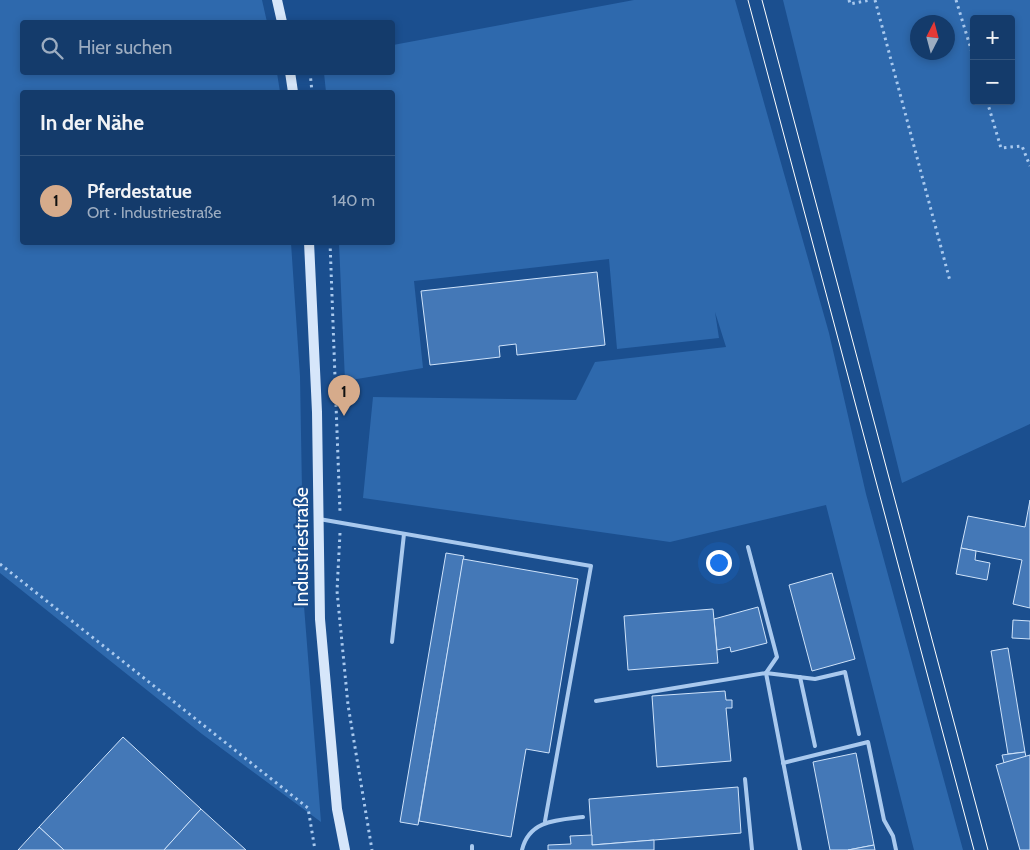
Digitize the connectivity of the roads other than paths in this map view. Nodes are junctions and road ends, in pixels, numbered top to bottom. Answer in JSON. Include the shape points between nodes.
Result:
{"nodes":[{"id":1,"x":277,"y":0,"type":"edge"},
{"id":2,"x":282,"y":20,"type":"edge"},
{"id":3,"x":290,"y":75,"type":"edge"},
{"id":4,"x":293,"y":90,"type":"edge"},
{"id":5,"x":310,"y":245,"type":"edge"},
{"id":6,"x":319,"y":519,"type":"junction"},
{"id":7,"x":404,"y":534,"type":"junction"},
{"id":8,"x":748,"y":547,"type":"dead end"},
{"id":9,"x":392,"y":642,"type":"dead end"},
{"id":10,"x":766,"y":673,"type":"junction"},
{"id":11,"x":800,"y":677,"type":"junction"},
{"id":12,"x":596,"y":701,"type":"dead end"},
{"id":13,"x":859,"y":734,"type":"dead end"},
{"id":14,"x":815,"y":746,"type":"dead end"},
{"id":15,"x":783,"y":763,"type":"junction"},
{"id":16,"x":746,"y":779,"type":"dead end"},
{"id":17,"x":583,"y":817,"type":"dead end"},
{"id":18,"x":546,"y":821,"type":"junction"},
{"id":19,"x":345,"y":850,"type":"edge"},
{"id":20,"x":522,"y":850,"type":"edge"},
{"id":21,"x":752,"y":850,"type":"edge"},
{"id":22,"x":800,"y":850,"type":"edge"},
{"id":23,"x":896,"y":850,"type":"edge"}],
"edges":[{"from":1,"to":2,"type":"main road"},
{"from":3,"to":4,"type":"main road"},
{"from":5,"to":6,"type":"main road","name":"Industriestraße"},
{"from":6,"to":7,"type":"lane"},
{"from":6,"to":19,"type":"main road","name":"Industriestraße","via":[[325,697],[337,809]]},
{"from":7,"to":9,"type":"lane"},
{"from":7,"to":18,"type":"lane","via":[[591,566]]},
{"from":8,"to":10,"type":"lane","via":[[777,657]]},
{"from":10,"to":11,"type":"lane"},
{"from":10,"to":12,"type":"lane"},
{"from":10,"to":15,"type":"lane"},
{"from":11,"to":13,"type":"lane","via":[[815,679],[845,672]]},
{"from":11,"to":14,"type":"lane"},
{"from":15,"to":22,"type":"lane"},
{"from":15,"to":23,"type":"lane","via":[[868,742],[884,820]]},
{"from":16,"to":21,"type":"lane"},
{"from":17,"to":18,"type":"lane"},
{"from":18,"to":20,"type":"lane","via":[[534,828]]}]}
